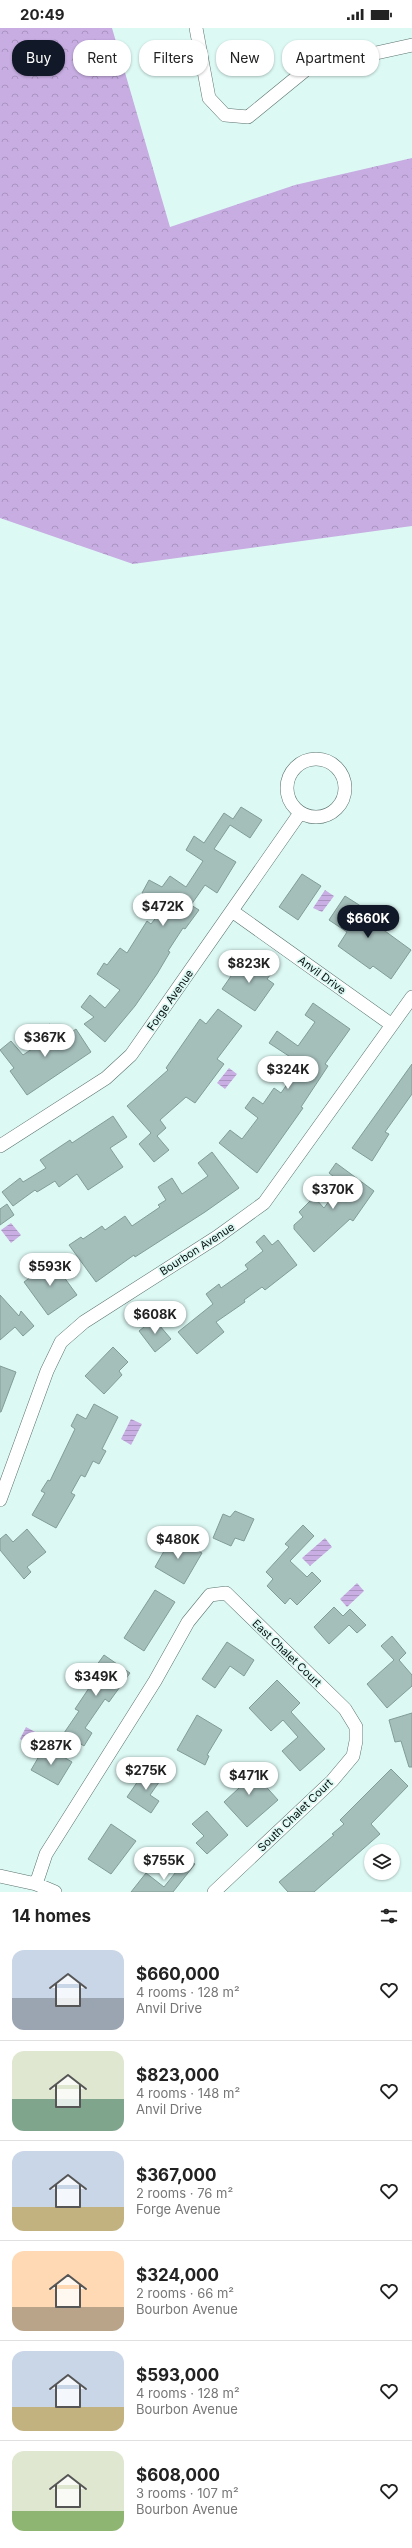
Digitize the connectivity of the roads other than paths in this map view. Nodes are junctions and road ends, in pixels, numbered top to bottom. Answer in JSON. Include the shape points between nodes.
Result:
{"nodes":[{"id":1,"x":196,"y":28,"type":"edge"},
{"id":2,"x":412,"y":45,"type":"edge"},
{"id":3,"x":300,"y":813,"type":"junction"},
{"id":4,"x":232,"y":911,"type":"junction"},
{"id":5,"x":412,"y":997,"type":"edge"},
{"id":6,"x":392,"y":1025,"type":"junction"},
{"id":7,"x":0,"y":1146,"type":"edge"},
{"id":8,"x":0,"y":1500,"type":"edge"},
{"id":9,"x":356,"y":1728,"type":"joint"},
{"id":10,"x":0,"y":1876,"type":"edge"},
{"id":11,"x":36,"y":1884,"type":"junction"},
{"id":12,"x":55,"y":1892,"type":"edge"},
{"id":13,"x":214,"y":1892,"type":"edge"}],
"edges":[{"from":1,"to":2,"type":"street","via":[[209,98],[225,115],[248,117],[308,68]]},
{"from":3,"to":3,"type":"street","via":[[322,817],[333,812],[341,804],[345,794],[345,782],[332,763],[310,759],[299,764],[291,772],[287,794],[292,805]]},
{"from":3,"to":4,"type":"street","name":"Forge Avenue"},
{"from":4,"to":6,"type":"street","name":"Anvil Drive"},
{"from":4,"to":7,"type":"street","name":"Forge Avenue","via":[[131,1055],[106,1078]]},
{"from":5,"to":6,"type":"street","name":"Bourbon Avenue"},
{"from":6,"to":8,"type":"street","name":"Bourbon Avenue","via":[[264,1203],[217,1237],[84,1322],[61,1342],[47,1371]]},
{"from":9,"to":11,"type":"street","name":"East Chalet Court","via":[[345,1709],[226,1593],[210,1595],[188,1622],[155,1681],[46,1854]]},
{"from":9,"to":13,"type":"street","name":"South Chalet Court","via":[[353,1756],[332,1781]]},
{"from":10,"to":11,"type":"street"},
{"from":11,"to":12,"type":"street"}]}
